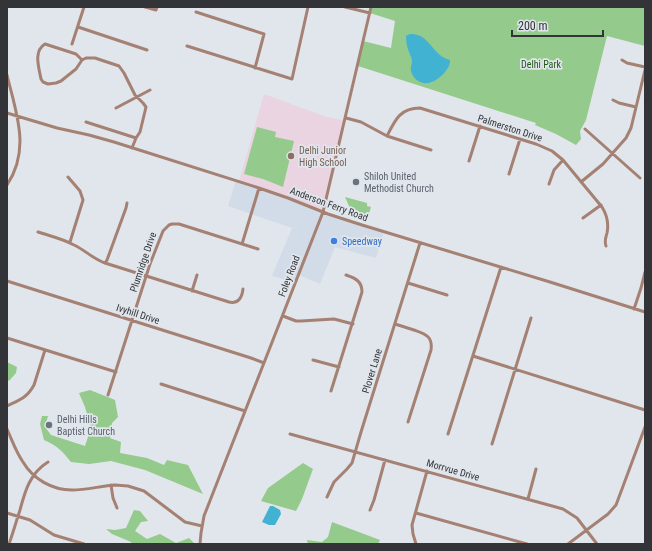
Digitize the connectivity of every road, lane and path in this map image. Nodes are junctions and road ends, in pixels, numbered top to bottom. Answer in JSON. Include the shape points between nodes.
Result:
{"nodes":[{"id":1,"x":84,"y":7,"type":"edge"},
{"id":2,"x":145,"y":7,"type":"edge"},
{"id":3,"x":157,"y":7,"type":"edge"},
{"id":4,"x":308,"y":7,"type":"edge"},
{"id":5,"x":345,"y":7,"type":"edge"},
{"id":6,"x":371,"y":7,"type":"edge"},
{"id":7,"x":196,"y":12,"type":"dead end"},
{"id":8,"x":370,"y":13,"type":"junction"},
{"id":9,"x":78,"y":27,"type":"junction"},
{"id":10,"x":72,"y":44,"type":"dead end"},
{"id":11,"x":188,"y":46,"type":"dead end"},
{"id":12,"x":147,"y":50,"type":"dead end"},
{"id":13,"x":82,"y":60,"type":"junction"},
{"id":14,"x":622,"y":60,"type":"dead end"},
{"id":15,"x":255,"y":68,"type":"junction"},
{"id":16,"x":645,"y":68,"type":"edge"},
{"id":17,"x":7,"y":74,"type":"edge"},
{"id":18,"x":150,"y":90,"type":"dead end"},
{"id":19,"x":137,"y":97,"type":"junction"},
{"id":20,"x":613,"y":100,"type":"dead end"},
{"id":21,"x":636,"y":107,"type":"junction"},
{"id":22,"x":116,"y":108,"type":"dead end"},
{"id":23,"x":7,"y":112,"type":"edge"},
{"id":24,"x":17,"y":115,"type":"junction"},
{"id":25,"x":346,"y":118,"type":"junction"},
{"id":26,"x":86,"y":122,"type":"dead end"},
{"id":27,"x":480,"y":126,"type":"junction"},
{"id":28,"x":585,"y":129,"type":"dead end"},
{"id":29,"x":387,"y":136,"type":"junction"},
{"id":30,"x":136,"y":138,"type":"junction"},
{"id":31,"x":520,"y":138,"type":"junction"},
{"id":32,"x":132,"y":148,"type":"junction"},
{"id":33,"x":431,"y":150,"type":"dead end"},
{"id":34,"x":612,"y":154,"type":"junction"},
{"id":35,"x":563,"y":160,"type":"junction"},
{"id":36,"x":469,"y":162,"type":"dead end"},
{"id":37,"x":509,"y":174,"type":"dead end"},
{"id":38,"x":68,"y":177,"type":"dead end"},
{"id":39,"x":640,"y":178,"type":"dead end"},
{"id":40,"x":581,"y":182,"type":"junction"},
{"id":41,"x":549,"y":184,"type":"dead end"},
{"id":42,"x":7,"y":185,"type":"edge"},
{"id":43,"x":260,"y":188,"type":"junction"},
{"id":44,"x":127,"y":203,"type":"dead end"},
{"id":45,"x":601,"y":205,"type":"junction"},
{"id":46,"x":323,"y":212,"type":"junction"},
{"id":47,"x":583,"y":218,"type":"dead end"},
{"id":48,"x":38,"y":232,"type":"dead end"},
{"id":49,"x":70,"y":242,"type":"junction"},
{"id":50,"x":420,"y":243,"type":"junction"},
{"id":51,"x":242,"y":244,"type":"junction"},
{"id":52,"x":606,"y":246,"type":"dead end"},
{"id":53,"x":258,"y":249,"type":"dead end"},
{"id":54,"x":104,"y":263,"type":"junction"},
{"id":55,"x":501,"y":267,"type":"junction"},
{"id":56,"x":645,"y":272,"type":"edge"},
{"id":57,"x":197,"y":275,"type":"dead end"},
{"id":58,"x":346,"y":275,"type":"dead end"},
{"id":59,"x":146,"y":276,"type":"junction"},
{"id":60,"x":7,"y":281,"type":"edge"},
{"id":61,"x":408,"y":283,"type":"junction"},
{"id":62,"x":243,"y":289,"type":"dead end"},
{"id":63,"x":192,"y":291,"type":"junction"},
{"id":64,"x":446,"y":295,"type":"dead end"},
{"id":65,"x":634,"y":309,"type":"junction"},
{"id":66,"x":645,"y":312,"type":"edge"},
{"id":67,"x":283,"y":316,"type":"junction"},
{"id":68,"x":531,"y":318,"type":"dead end"},
{"id":69,"x":132,"y":320,"type":"junction"},
{"id":70,"x":352,"y":324,"type":"junction"},
{"id":71,"x":395,"y":324,"type":"junction"},
{"id":72,"x":7,"y":338,"type":"edge"},
{"id":73,"x":45,"y":350,"type":"junction"},
{"id":74,"x":473,"y":356,"type":"junction"},
{"id":75,"x":313,"y":360,"type":"dead end"},
{"id":76,"x":264,"y":363,"type":"junction"},
{"id":77,"x":339,"y":366,"type":"junction"},
{"id":78,"x":516,"y":369,"type":"junction"},
{"id":79,"x":116,"y":372,"type":"junction"},
{"id":80,"x":161,"y":384,"type":"dead end"},
{"id":81,"x":331,"y":391,"type":"dead end"},
{"id":82,"x":108,"y":395,"type":"dead end"},
{"id":83,"x":7,"y":406,"type":"edge"},
{"id":84,"x":246,"y":410,"type":"junction"},
{"id":85,"x":645,"y":410,"type":"edge"},
{"id":86,"x":408,"y":422,"type":"dead end"},
{"id":87,"x":645,"y":427,"type":"edge"},
{"id":88,"x":7,"y":428,"type":"edge"},
{"id":89,"x":290,"y":434,"type":"dead end"},
{"id":90,"x":448,"y":434,"type":"dead end"},
{"id":91,"x":492,"y":444,"type":"dead end"},
{"id":92,"x":356,"y":452,"type":"junction"},
{"id":93,"x":385,"y":460,"type":"junction"},
{"id":94,"x":48,"y":462,"type":"dead end"},
{"id":95,"x":536,"y":469,"type":"dead end"},
{"id":96,"x":427,"y":471,"type":"junction"},
{"id":97,"x":34,"y":475,"type":"junction"},
{"id":98,"x":111,"y":485,"type":"junction"},
{"id":99,"x":327,"y":497,"type":"dead end"},
{"id":100,"x":528,"y":499,"type":"junction"},
{"id":101,"x":117,"y":508,"type":"dead end"},
{"id":102,"x":370,"y":510,"type":"dead end"},
{"id":103,"x":7,"y":513,"type":"edge"},
{"id":104,"x":416,"y":513,"type":"junction"},
{"id":105,"x":18,"y":516,"type":"junction"},
{"id":106,"x":202,"y":526,"type":"junction"},
{"id":107,"x":587,"y":530,"type":"junction"},
{"id":108,"x":9,"y":544,"type":"edge"},
{"id":109,"x":84,"y":544,"type":"edge"},
{"id":110,"x":200,"y":544,"type":"edge"},
{"id":111,"x":416,"y":544,"type":"edge"},
{"id":112,"x":527,"y":544,"type":"edge"},
{"id":113,"x":568,"y":544,"type":"edge"},
{"id":114,"x":597,"y":544,"type":"edge"}],
"edges":[{"from":1,"to":9,"type":"street"},
{"from":2,"to":3,"type":"street","via":[[156,10]]},
{"from":4,"to":15,"type":"street","via":[[292,79]]},
{"from":5,"to":8,"type":"street"},
{"from":6,"to":8,"type":"street","name":"Foley Road"},
{"from":7,"to":15,"type":"street","via":[[264,34]]},
{"from":8,"to":25,"type":"street","name":"Foley Road"},
{"from":9,"to":10,"type":"street"},
{"from":9,"to":12,"type":"street"},
{"from":11,"to":15,"type":"street"},
{"from":13,"to":13,"type":"street","via":[[76,54],[45,44],[40,47],[37,55],[41,79],[48,84],[61,81],[76,69]]},
{"from":13,"to":19,"type":"street","via":[[95,58],[119,66]]},
{"from":14,"to":16,"type":"street"},
{"from":16,"to":21,"type":"street"},
{"from":17,"to":24,"type":"street"},
{"from":18,"to":19,"type":"street"},
{"from":19,"to":22,"type":"street"},
{"from":19,"to":30,"type":"street","via":[[146,108]]},
{"from":20,"to":21,"type":"street"},
{"from":21,"to":34,"type":"street","via":[[630,132]]},
{"from":23,"to":24,"type":"street","name":"Anderson Ferry Road"},
{"from":24,"to":32,"type":"street","name":"Anderson Ferry Road"},
{"from":24,"to":42,"type":"street","via":[[20,130],[19,154]]},
{"from":25,"to":29,"type":"street","via":[[361,122]]},
{"from":25,"to":46,"type":"street","name":"Foley Road"},
{"from":26,"to":30,"type":"street"},
{"from":27,"to":29,"type":"street","name":"Palmerston Drive","via":[[416,108],[401,114]]},
{"from":27,"to":31,"type":"street","name":"Palmerston Drive"},
{"from":27,"to":36,"type":"street"},
{"from":28,"to":34,"type":"street"},
{"from":29,"to":33,"type":"street"},
{"from":30,"to":32,"type":"street"},
{"from":31,"to":35,"type":"street","name":"Palmerston Drive","via":[[547,148]]},
{"from":31,"to":37,"type":"street"},
{"from":32,"to":43,"type":"street","name":"Anderson Ferry Road"},
{"from":34,"to":39,"type":"street"},
{"from":34,"to":40,"type":"street"},
{"from":35,"to":40,"type":"street","name":"Palmerston Drive"},
{"from":35,"to":41,"type":"street","via":[[554,170]]},
{"from":38,"to":49,"type":"street","via":[[80,191],[83,200]]},
{"from":40,"to":45,"type":"street","name":"Palmerston Drive"},
{"from":43,"to":46,"type":"street","name":"Anderson Ferry Road"},
{"from":43,"to":51,"type":"street"},
{"from":44,"to":54,"type":"street"},
{"from":45,"to":47,"type":"street"},
{"from":45,"to":52,"type":"street","name":"Palmerston Drive","via":[[607,221]]},
{"from":46,"to":50,"type":"street","name":"Anderson Ferry Road"},
{"from":46,"to":67,"type":"street","name":"Foley Road"},
{"from":48,"to":49,"type":"street"},
{"from":49,"to":54,"type":"street"},
{"from":50,"to":55,"type":"street","name":"Anderson Ferry Road"},
{"from":50,"to":61,"type":"street","name":"Plover Lane"},
{"from":51,"to":53,"type":"street","name":"Plumridge Drive"},
{"from":51,"to":59,"type":"street","name":"Plumridge Drive","via":[[172,224],[166,226],[163,231]]},
{"from":54,"to":59,"type":"street"},
{"from":55,"to":65,"type":"street","name":"Anderson Ferry Road"},
{"from":55,"to":74,"type":"street"},
{"from":56,"to":65,"type":"street"},
{"from":57,"to":63,"type":"street"},
{"from":58,"to":70,"type":"street","via":[[357,279],[362,289]]},
{"from":59,"to":63,"type":"street"},
{"from":59,"to":69,"type":"street","name":"Plumridge Drive"},
{"from":60,"to":69,"type":"street","name":"Ivyhill Drive"},
{"from":61,"to":64,"type":"street"},
{"from":61,"to":71,"type":"street","name":"Plover Lane"},
{"from":62,"to":63,"type":"street","via":[[240,298],[232,303]]},
{"from":65,"to":66,"type":"street","name":"Anderson Ferry Road"},
{"from":67,"to":70,"type":"street","via":[[296,321],[334,319]]},
{"from":67,"to":76,"type":"street","name":"Foley Road"},
{"from":68,"to":78,"type":"street"},
{"from":69,"to":76,"type":"street","name":"Ivyhill Drive"},
{"from":69,"to":79,"type":"street","name":"Plumridge Drive"},
{"from":70,"to":77,"type":"street"},
{"from":71,"to":86,"type":"street","via":[[423,333],[428,336],[431,344]]},
{"from":71,"to":92,"type":"street","name":"Plover Lane"},
{"from":72,"to":73,"type":"street"},
{"from":73,"to":79,"type":"street"},
{"from":73,"to":83,"type":"street","via":[[31,390],[22,399]]},
{"from":74,"to":78,"type":"street"},
{"from":74,"to":90,"type":"street"},
{"from":75,"to":77,"type":"street"},
{"from":76,"to":84,"type":"street","name":"Foley Road"},
{"from":77,"to":81,"type":"street"},
{"from":78,"to":85,"type":"street"},
{"from":78,"to":91,"type":"street"},
{"from":79,"to":82,"type":"street","name":"Plumridge Drive"},
{"from":80,"to":84,"type":"street"},
{"from":84,"to":106,"type":"street","name":"Foley Road"},
{"from":87,"to":107,"type":"street","via":[[616,505]]},
{"from":88,"to":97,"type":"street","via":[[23,462]]},
{"from":89,"to":92,"type":"street","name":"Morrvue Drive"},
{"from":92,"to":93,"type":"street","name":"Morrvue Drive"},
{"from":92,"to":99,"type":"street","name":"Plover Lane","via":[[352,463],[334,482]]},
{"from":93,"to":96,"type":"street","name":"Morrvue Drive"},
{"from":93,"to":102,"type":"street"},
{"from":94,"to":97,"type":"street"},
{"from":95,"to":100,"type":"street"},
{"from":96,"to":100,"type":"street","name":"Morrvue Drive"},
{"from":96,"to":104,"type":"street"},
{"from":97,"to":98,"type":"street","via":[[47,484],[66,490]]},
{"from":97,"to":105,"type":"street"},
{"from":98,"to":101,"type":"street","via":[[112,498]]},
{"from":98,"to":106,"type":"street","via":[[138,489],[185,522]]},
{"from":100,"to":107,"type":"street","name":"Morrvue Drive","via":[[568,512]]},
{"from":103,"to":105,"type":"street"},
{"from":104,"to":111,"type":"street","via":[[412,530]]},
{"from":104,"to":112,"type":"street"},
{"from":105,"to":108,"type":"street"},
{"from":105,"to":109,"type":"street","via":[[30,520],[54,535]]},
{"from":106,"to":110,"type":"street","name":"Foley Road"},
{"from":107,"to":113,"type":"street"},
{"from":107,"to":114,"type":"street","name":"Morrvue Drive"}]}
